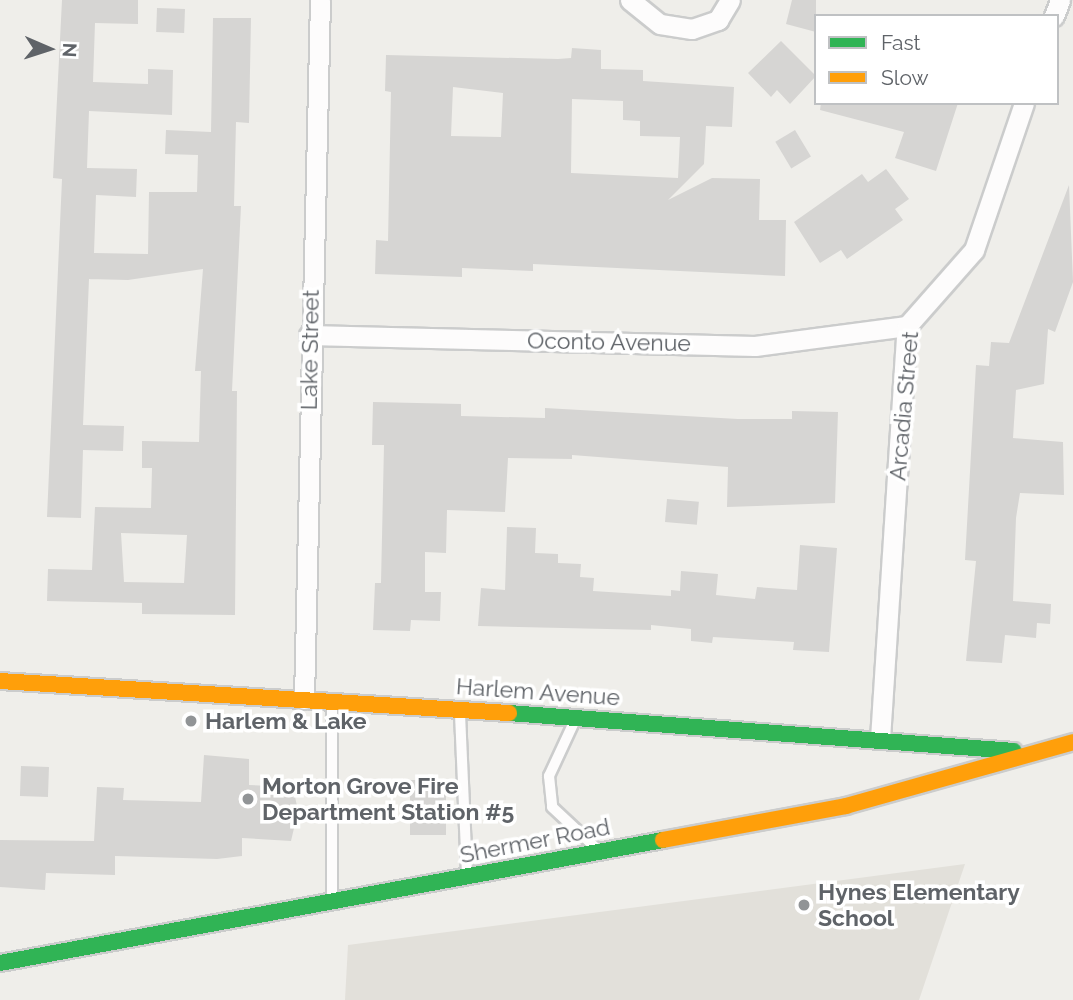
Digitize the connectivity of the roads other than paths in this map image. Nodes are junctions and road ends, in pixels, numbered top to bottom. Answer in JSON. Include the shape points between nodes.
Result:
{"nodes":[{"id":1,"x":320,"y":0,"type":"edge"},
{"id":2,"x":630,"y":0,"type":"edge"},
{"id":3,"x":730,"y":0,"type":"edge"},
{"id":4,"x":1023,"y":105,"type":"edge"},
{"id":5,"x":907,"y":326,"type":"junction"},
{"id":6,"x":309,"y":335,"type":"junction"},
{"id":7,"x":0,"y":681,"type":"edge"},
{"id":8,"x":304,"y":699,"type":"junction"},
{"id":9,"x":332,"y":701,"type":"junction"},
{"id":10,"x":460,"y":709,"type":"junction"},
{"id":11,"x":577,"y":716,"type":"junction"},
{"id":12,"x":880,"y":739,"type":"junction"},
{"id":13,"x":1073,"y":742,"type":"edge"},
{"id":14,"x":1031,"y":753,"type":"junction"},
{"id":15,"x":1073,"y":755,"type":"edge"},
{"id":16,"x":601,"y":852,"type":"junction"},
{"id":17,"x":467,"y":877,"type":"junction"},
{"id":18,"x":332,"y":903,"type":"junction"},
{"id":19,"x":0,"y":963,"type":"edge"}],
"edges":[{"from":1,"to":6,"type":"street","name":"Lake Street"},
{"from":2,"to":3,"type":"street","via":[[660,24],[692,29],[718,20]]},
{"from":4,"to":5,"type":"street","name":"Arcadia Street","via":[[974,250]]},
{"from":5,"to":6,"type":"street","name":"Oconto Avenue","via":[[755,346]]},
{"from":5,"to":12,"type":"street","name":"Arcadia Street"},
{"from":6,"to":8,"type":"street","name":"Lake Street"},
{"from":7,"to":8,"type":"main road","name":"Harlem Avenue"},
{"from":8,"to":9,"type":"main road","name":"Harlem Avenue"},
{"from":9,"to":10,"type":"main road","name":"Harlem Avenue"},
{"from":9,"to":18,"type":"lane"},
{"from":10,"to":11,"type":"main road","name":"Harlem Avenue"},
{"from":10,"to":17,"type":"lane"},
{"from":11,"to":12,"type":"main road","name":"Harlem Avenue"},
{"from":11,"to":16,"type":"lane","via":[[549,776],[552,807]]},
{"from":12,"to":14,"type":"main road","name":"Harlem Avenue"},
{"from":13,"to":14,"type":"main road","name":"Shermer Road"},
{"from":14,"to":15,"type":"main road","name":"Harlem Avenue"},
{"from":14,"to":16,"type":"main road","name":"Shermer Road","via":[[846,806]]},
{"from":16,"to":17,"type":"main road","name":"Shermer Road"},
{"from":17,"to":18,"type":"main road","name":"Shermer Road"},
{"from":18,"to":19,"type":"main road","name":"Shermer Road"}]}
